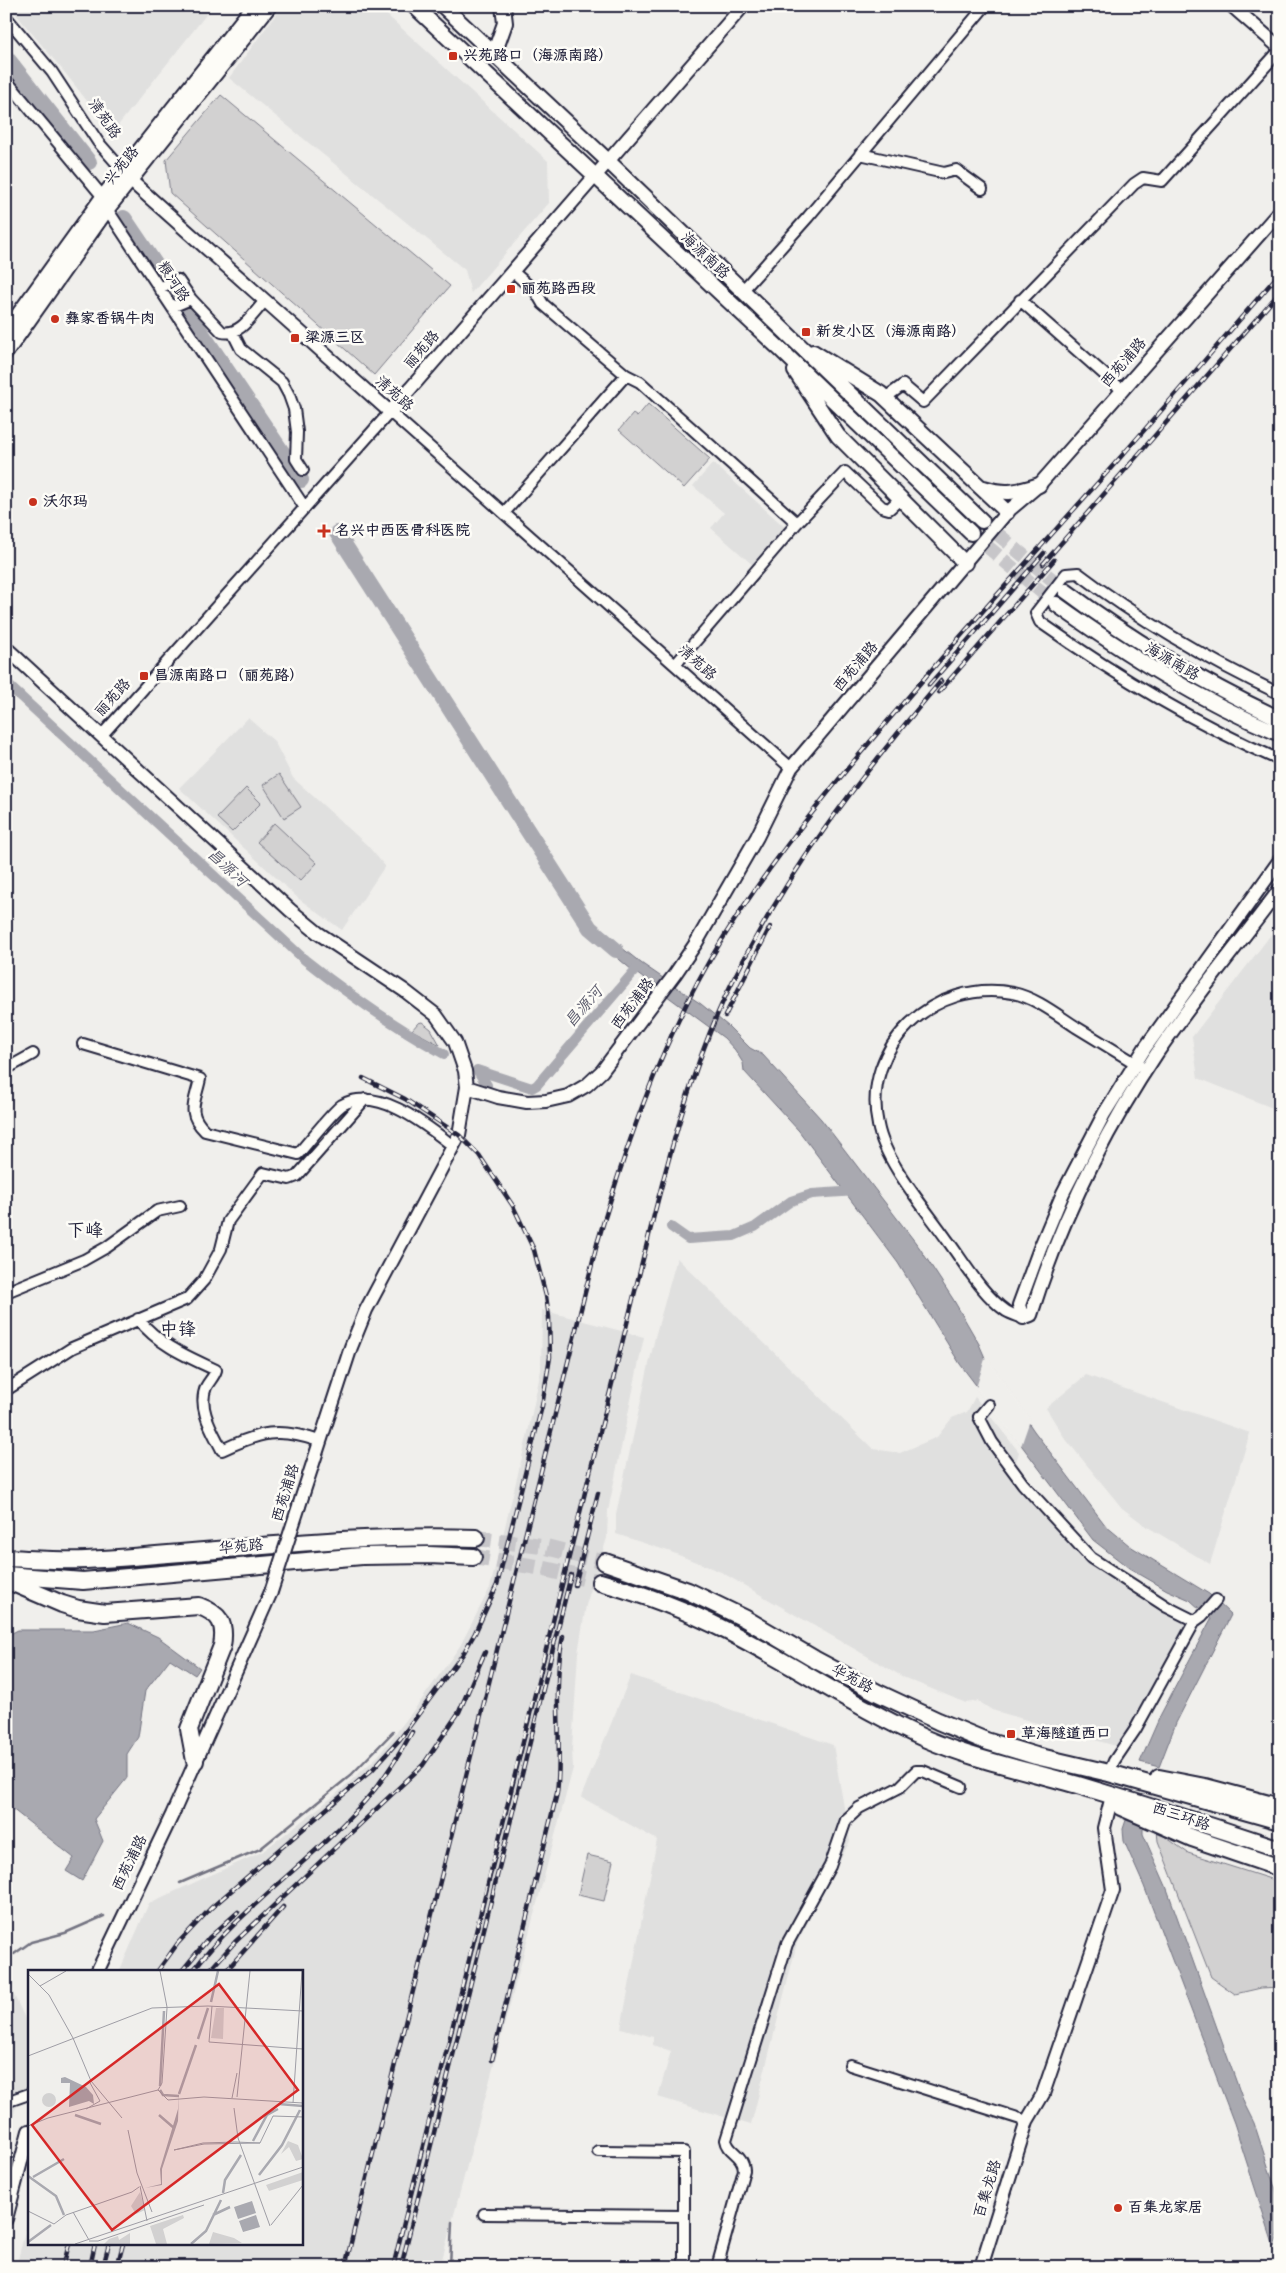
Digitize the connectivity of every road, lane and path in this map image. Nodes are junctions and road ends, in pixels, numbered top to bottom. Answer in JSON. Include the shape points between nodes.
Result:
{"nodes":[{"id":1,"x":254,"y":6,"type":"edge"},
{"id":2,"x":270,"y":6,"type":"edge"},
{"id":3,"x":414,"y":6,"type":"edge"},
{"id":4,"x":443,"y":6,"type":"edge"},
{"id":5,"x":503,"y":6,"type":"edge"},
{"id":6,"x":743,"y":6,"type":"edge"},
{"id":7,"x":985,"y":6,"type":"edge"},
{"id":8,"x":1232,"y":6,"type":"edge"},
{"id":9,"x":6,"y":17,"type":"edge"},
{"id":10,"x":1280,"y":49,"type":"edge"},
{"id":11,"x":494,"y":54,"type":"junction"},
{"id":12,"x":6,"y":80,"type":"edge"},
{"id":13,"x":860,"y":154,"type":"junction"},
{"id":14,"x":608,"y":161,"type":"junction"},
{"id":15,"x":127,"y":176,"type":"junction"},
{"id":16,"x":595,"y":176,"type":"junction"},
{"id":17,"x":982,"y":189,"type":"dead end"},
{"id":18,"x":105,"y":203,"type":"junction"},
{"id":19,"x":1280,"y":210,"type":"edge"},
{"id":20,"x":512,"y":271,"type":"junction"},
{"id":21,"x":159,"y":288,"type":"junction"},
{"id":22,"x":743,"y":290,"type":"junction"},
{"id":23,"x":191,"y":300,"type":"junction"},
{"id":24,"x":265,"y":300,"type":"junction"},
{"id":25,"x":1020,"y":300,"type":"junction"},
{"id":26,"x":172,"y":307,"type":"junction"},
{"id":27,"x":6,"y":332,"type":"edge"},
{"id":28,"x":233,"y":333,"type":"junction"},
{"id":29,"x":791,"y":339,"type":"junction"},
{"id":30,"x":781,"y":350,"type":"junction"},
{"id":31,"x":6,"y":352,"type":"edge"},
{"id":32,"x":626,"y":376,"type":"junction"},
{"id":33,"x":1122,"y":390,"type":"junction"},
{"id":34,"x":885,"y":398,"type":"junction"},
{"id":35,"x":390,"y":412,"type":"junction"},
{"id":36,"x":303,"y":470,"type":"dead end"},
{"id":37,"x":1039,"y":485,"type":"junction"},
{"id":38,"x":982,"y":488,"type":"junction"},
{"id":39,"x":900,"y":499,"type":"junction"},
{"id":40,"x":305,"y":508,"type":"junction"},
{"id":41,"x":1007,"y":512,"type":"junction"},
{"id":42,"x":504,"y":514,"type":"junction"},
{"id":43,"x":982,"y":521,"type":"tunnel mouth"},
{"id":44,"x":798,"y":523,"type":"junction"},
{"id":45,"x":971,"y":533,"type":"tunnel mouth"},
{"id":46,"x":965,"y":563,"type":"junction"},
{"id":47,"x":1066,"y":591,"type":"tunnel mouth"},
{"id":48,"x":1056,"y":604,"type":"tunnel mouth"},
{"id":49,"x":6,"y":648,"type":"edge"},
{"id":50,"x":675,"y":665,"type":"junction"},
{"id":51,"x":1280,"y":694,"type":"edge"},
{"id":52,"x":1280,"y":719,"type":"edge"},
{"id":53,"x":1280,"y":734,"type":"edge"},
{"id":54,"x":102,"y":735,"type":"junction"},
{"id":55,"x":1280,"y":758,"type":"edge"},
{"id":56,"x":791,"y":768,"type":"junction"},
{"id":57,"x":1280,"y":860,"type":"edge"},
{"id":58,"x":1280,"y":889,"type":"edge"},
{"id":59,"x":83,"y":1044,"type":"dead end"},
{"id":60,"x":33,"y":1054,"type":"dead end"},
{"id":61,"x":1135,"y":1063,"type":"junction"},
{"id":62,"x":6,"y":1070,"type":"edge"},
{"id":63,"x":1146,"y":1070,"type":"junction"},
{"id":64,"x":468,"y":1087,"type":"junction"},
{"id":65,"x":365,"y":1099,"type":"junction"},
{"id":66,"x":456,"y":1140,"type":"junction"},
{"id":67,"x":180,"y":1206,"type":"dead end"},
{"id":68,"x":6,"y":1292,"type":"edge"},
{"id":69,"x":1023,"y":1318,"type":"junction"},
{"id":70,"x":138,"y":1319,"type":"junction"},
{"id":71,"x":6,"y":1390,"type":"edge"},
{"id":72,"x":989,"y":1405,"type":"dead end"},
{"id":73,"x":319,"y":1441,"type":"junction"},
{"id":74,"x":476,"y":1538,"type":"tunnel mouth"},
{"id":75,"x":473,"y":1557,"type":"tunnel mouth"},
{"id":76,"x":6,"y":1558,"type":"edge"},
{"id":77,"x":605,"y":1562,"type":"tunnel mouth"},
{"id":78,"x":6,"y":1575,"type":"edge"},
{"id":79,"x":6,"y":1580,"type":"edge"},
{"id":80,"x":600,"y":1582,"type":"tunnel mouth"},
{"id":81,"x":1216,"y":1600,"type":"dead end"},
{"id":82,"x":1198,"y":1619,"type":"junction"},
{"id":83,"x":195,"y":1761,"type":"junction"},
{"id":84,"x":1110,"y":1773,"type":"junction"},
{"id":85,"x":961,"y":1787,"type":"dead end"},
{"id":86,"x":1111,"y":1798,"type":"junction"},
{"id":87,"x":1280,"y":1807,"type":"edge"},
{"id":88,"x":1280,"y":1821,"type":"edge"},
{"id":89,"x":1280,"y":1849,"type":"edge"},
{"id":90,"x":1280,"y":1868,"type":"edge"},
{"id":91,"x":98,"y":1970,"type":"edge"},
{"id":92,"x":850,"y":2065,"type":"dead end"},
{"id":93,"x":28,"y":2094,"type":"edge"},
{"id":94,"x":6,"y":2102,"type":"edge"},
{"id":95,"x":1026,"y":2120,"type":"junction"},
{"id":96,"x":28,"y":2135,"type":"edge"},
{"id":97,"x":598,"y":2151,"type":"dead end"},
{"id":98,"x":484,"y":2214,"type":"dead end"},
{"id":99,"x":684,"y":2216,"type":"junction"},
{"id":100,"x":6,"y":2219,"type":"edge"},
{"id":101,"x":684,"y":2267,"type":"edge"},
{"id":102,"x":717,"y":2267,"type":"edge"},
{"id":103,"x":981,"y":2267,"type":"edge"}],
"edges":[{"from":1,"to":15,"type":"main road","name":"兴苑路"},
{"from":2,"to":15,"type":"main road","name":"兴苑路"},
{"from":3,"to":16,"type":"main road","name":"海源南路"},
{"from":4,"to":11,"type":"main road","name":"海源南路"},
{"from":5,"to":11,"type":"main road","via":[[505,23]]},
{"from":6,"to":14,"type":"street","name":"丽苑路"},
{"from":7,"to":13,"type":"street"},
{"from":8,"to":10,"type":"street"},
{"from":9,"to":15,"type":"street","name":"清苑路","via":[[52,72],[98,142]]},
{"from":10,"to":25,"type":"street","via":[[1162,181],[1143,178],[1134,184]]},
{"from":11,"to":14,"type":"main road","name":"海源南路"},
{"from":12,"to":18,"type":"street","name":"粮河路"},
{"from":13,"to":17,"type":"street","via":[[944,173],[956,170]]},
{"from":13,"to":22,"type":"street"},
{"from":14,"to":16,"type":"street","name":"丽苑路"},
{"from":14,"to":22,"type":"main road","name":"海源南路"},
{"from":15,"to":18,"type":"main road","name":"兴苑路"},
{"from":15,"to":24,"type":"street","name":"清苑路"},
{"from":16,"to":20,"type":"street","name":"丽苑路"},
{"from":16,"to":30,"type":"main road","name":"海源南路"},
{"from":18,"to":21,"type":"street","name":"粮河路"},
{"from":18,"to":27,"type":"main road","name":"兴苑路"},
{"from":18,"to":31,"type":"main road","name":"兴苑路"},
{"from":19,"to":33,"type":"street","name":"西苑浦路"},
{"from":20,"to":32,"type":"street","via":[[536,292],[543,304]]},
{"from":20,"to":35,"type":"street","name":"丽苑路"},
{"from":21,"to":23,"type":"street","via":[[178,280]]},
{"from":21,"to":26,"type":"street","name":"粮河路"},
{"from":22,"to":29,"type":"main road","name":"海源南路"},
{"from":23,"to":26,"type":"street"},
{"from":23,"to":28,"type":"street","via":[[222,332]]},
{"from":24,"to":28,"type":"street"},
{"from":24,"to":35,"type":"street","name":"清苑路"},
{"from":25,"to":33,"type":"street"},
{"from":25,"to":34,"type":"street","via":[[923,402],[903,384]]},
{"from":26,"to":40,"type":"street","name":"粮河路"},
{"from":28,"to":36,"type":"street","via":[[241,349],[276,376],[289,395],[297,432],[296,459]]},
{"from":29,"to":34,"type":"main road"},
{"from":29,"to":43,"type":"main road","name":"海源南路"},
{"from":30,"to":39,"type":"main road","via":[[838,436]]},
{"from":30,"to":45,"type":"main road","name":"海源南路"},
{"from":32,"to":42,"type":"street"},
{"from":32,"to":44,"type":"street","via":[[640,382]]},
{"from":33,"to":37,"type":"street","name":"西苑浦路"},
{"from":34,"to":38,"type":"main road"},
{"from":35,"to":40,"type":"street","name":"丽苑路"},
{"from":35,"to":42,"type":"street","name":"清苑路"},
{"from":37,"to":38,"type":"main road","via":[[1013,492]]},
{"from":37,"to":41,"type":"street","name":"西苑浦路"},
{"from":38,"to":41,"type":"main road"},
{"from":39,"to":44,"type":"street","via":[[889,508],[882,507],[845,472]]},
{"from":39,"to":46,"type":"main road"},
{"from":40,"to":54,"type":"street","name":"丽苑路"},
{"from":41,"to":46,"type":"street","name":"西苑浦路"},
{"from":42,"to":50,"type":"street","name":"清苑路"},
{"from":44,"to":50,"type":"street"},
{"from":46,"to":56,"type":"street","name":"西苑浦路"},
{"from":47,"to":52,"type":"main road","name":"海源南路","via":[[1111,625],[1167,660]]},
{"from":48,"to":53,"type":"main road","name":"海源南路","via":[[1102,638],[1166,678]]},
{"from":49,"to":54,"type":"street"},
{"from":50,"to":56,"type":"street","name":"清苑路"},
{"from":51,"to":55,"type":"street","via":[[1193,650],[1123,607],[1078,573],[1066,574],[1036,613],[1040,622],[1138,689],[1207,727]]},
{"from":54,"to":64,"type":"street","via":[[290,910],[436,1015],[455,1042]]},
{"from":56,"to":64,"type":"street","name":"西苑浦路","via":[[757,837],[696,943],[602,1071],[568,1096],[546,1101],[526,1102]]},
{"from":57,"to":61,"type":"street"},
{"from":58,"to":63,"type":"street"},
{"from":59,"to":65,"type":"street","via":[[200,1079],[192,1113],[205,1131],[298,1154],[342,1106]]},
{"from":60,"to":62,"type":"street"},
{"from":61,"to":63,"type":"street"},
{"from":61,"to":69,"type":"street","via":[[1090,1140],[1051,1221],[1019,1305]]},
{"from":61,"to":69,"type":"street","via":[[1037,1002],[991,991],[968,993],[929,1008],[909,1024],[887,1055],[879,1076],[876,1110],[886,1150],[984,1289],[1006,1311]]},
{"from":63,"to":69,"type":"street","via":[[1087,1174],[1050,1258],[1031,1315]]},
{"from":64,"to":66,"type":"street","name":"西苑浦路"},
{"from":65,"to":66,"type":"street","via":[[378,1100]]},
{"from":65,"to":70,"type":"street","via":[[297,1176],[289,1180],[263,1173],[228,1220],[221,1249],[204,1280],[187,1299]]},
{"from":66,"to":73,"type":"street","name":"西苑浦路","via":[[366,1310],[350,1347]]},
{"from":67,"to":68,"type":"street","via":[[157,1211],[84,1260]]},
{"from":70,"to":71,"type":"street","via":[[72,1348]]},
{"from":70,"to":73,"type":"street","via":[[170,1348],[216,1370],[206,1388],[204,1403],[206,1417],[222,1450],[252,1436],[281,1432]]},
{"from":72,"to":82,"type":"street","via":[[979,1417],[992,1442],[1024,1484],[1091,1558],[1167,1607]]},
{"from":73,"to":83,"type":"street","name":"西苑浦路","bridge":true,"via":[[271,1592]]},
{"from":74,"to":76,"type":"main road","name":"华苑路","via":[[364,1538],[84,1560]]},
{"from":75,"to":78,"type":"main road","name":"华苑路","via":[[429,1554],[362,1556],[83,1581]]},
{"from":77,"to":84,"type":"main road","name":"华苑路","via":[[688,1592],[744,1618],[830,1668],[938,1721],[986,1741]]},
{"from":79,"to":83,"type":"main road","via":[[78,1609],[105,1613],[199,1606],[213,1612],[224,1632],[222,1646],[189,1728]]},
{"from":80,"to":86,"type":"main road","name":"华苑路","via":[[726,1630],[867,1711],[928,1740],[1082,1786]]},
{"from":81,"to":82,"type":"street"},
{"from":82,"to":84,"type":"street"},
{"from":83,"to":91,"type":"street","name":"西苑浦路"},
{"from":84,"to":87,"type":"main road","via":[[1151,1776],[1206,1787]]},
{"from":84,"to":88,"type":"main road","name":"西三环路"},
{"from":85,"to":102,"type":"street","via":[[916,1771],[900,1787],[858,1808],[846,1820],[830,1866],[787,1944],[726,2140],[728,2147],[742,2159],[744,2170]]},
{"from":86,"to":89,"type":"main road","name":"西三环路"},
{"from":86,"to":90,"type":"main road","via":[[1131,1812],[1192,1838]]},
{"from":86,"to":95,"type":"street","name":"百集龙路","via":[[1104,1828],[1113,1890],[1043,2094]]},
{"from":92,"to":95,"type":"street"},
{"from":93,"to":94,"type":"street"},
{"from":95,"to":103,"type":"street","name":"百集龙路"},
{"from":96,"to":100,"type":"street"},
{"from":97,"to":99,"type":"street","via":[[684,2152]]},
{"from":98,"to":99,"type":"street"},
{"from":99,"to":101,"type":"street"}]}
